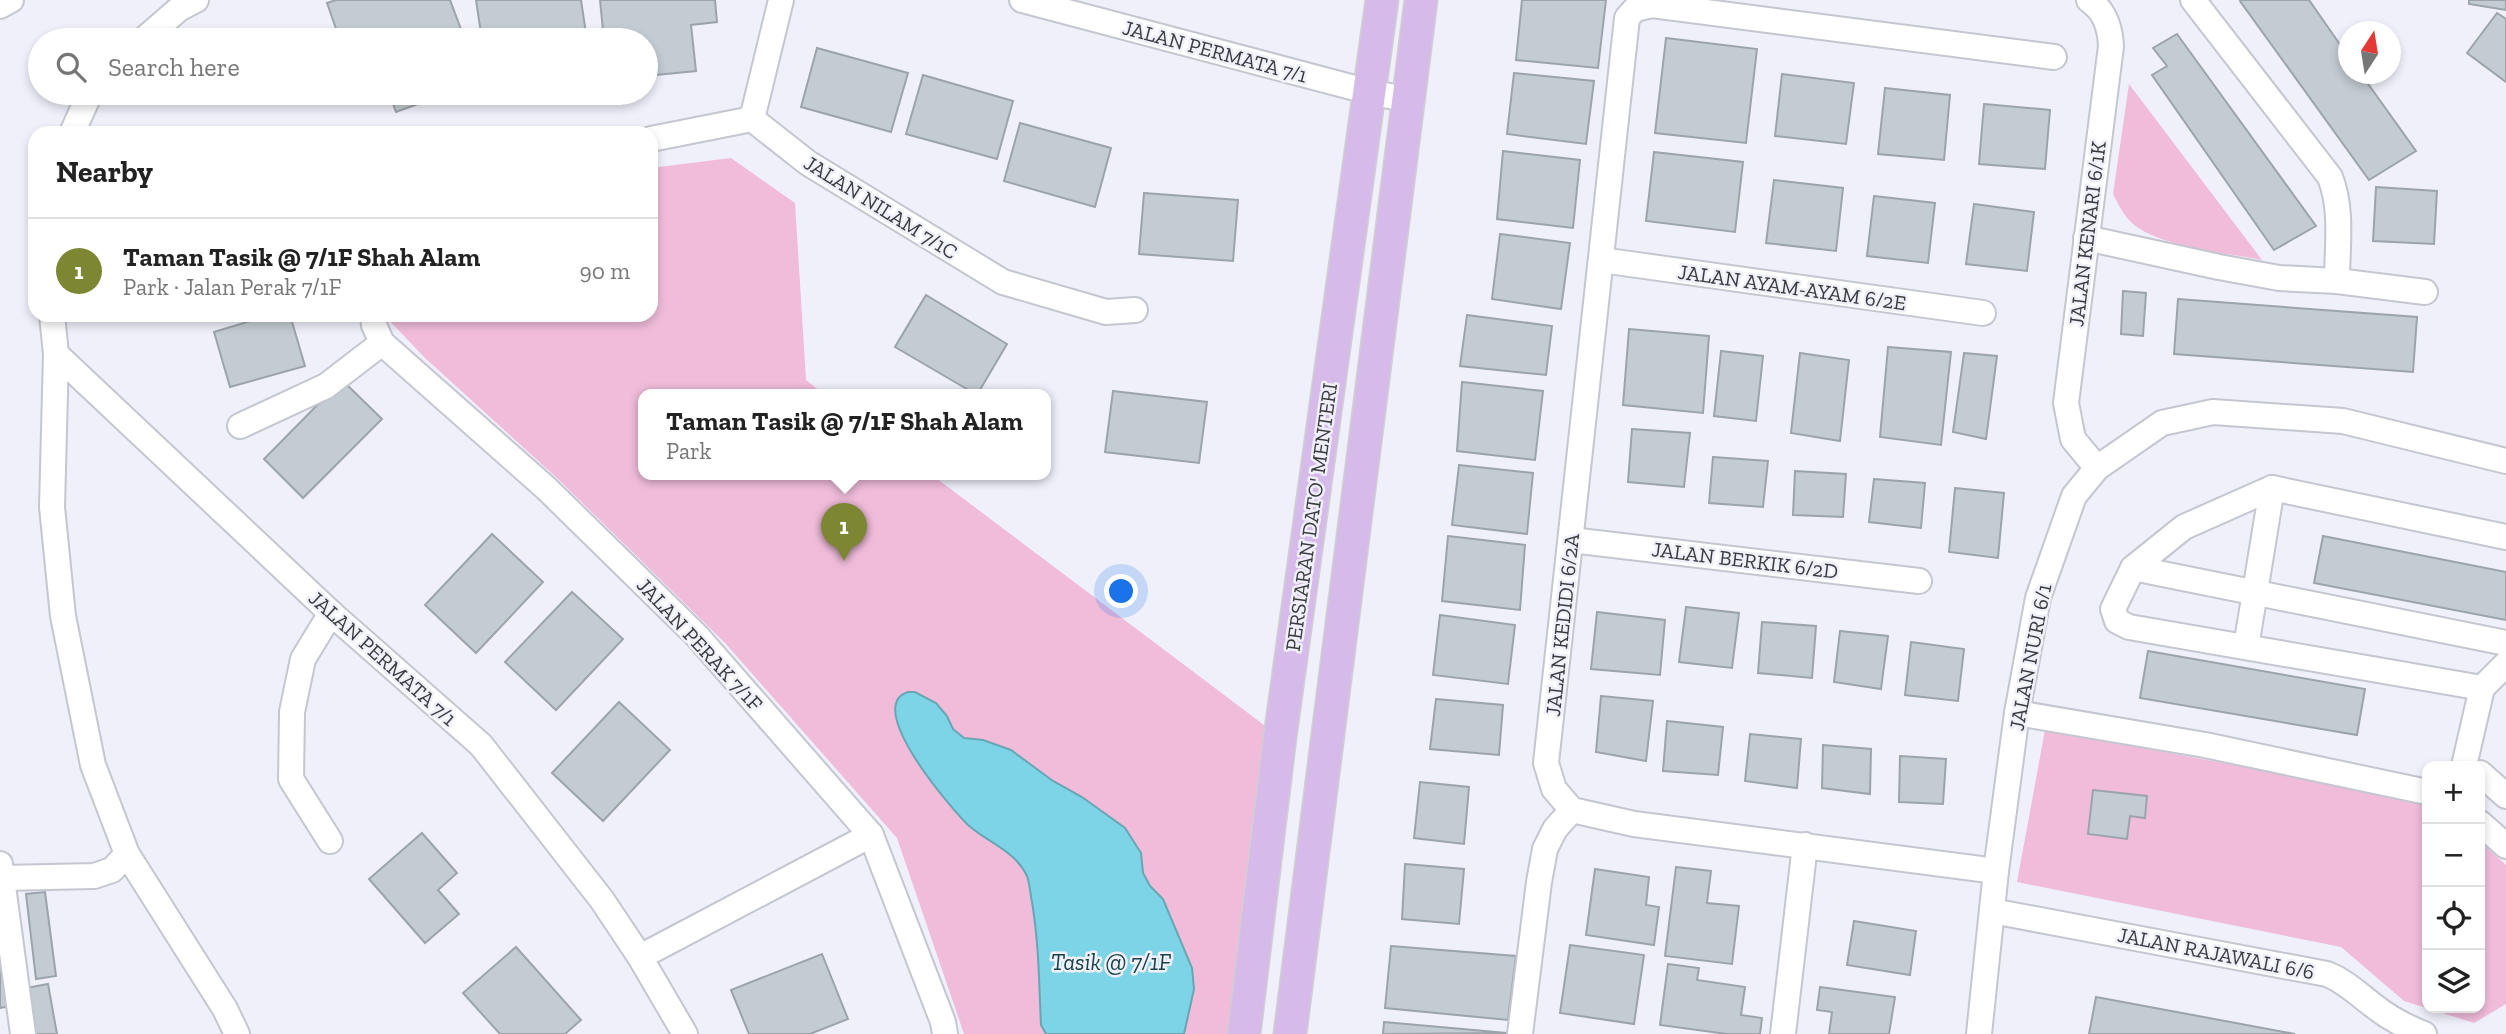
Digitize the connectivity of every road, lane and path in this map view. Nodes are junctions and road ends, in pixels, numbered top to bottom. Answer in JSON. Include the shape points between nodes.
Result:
{"nodes":[{"id":1,"x":11,"y":0,"type":"edge"},
{"id":2,"x":196,"y":0,"type":"edge"},
{"id":3,"x":781,"y":0,"type":"edge"},
{"id":4,"x":1022,"y":0,"type":"edge"},
{"id":5,"x":1382,"y":0,"type":"edge"},
{"id":6,"x":1421,"y":0,"type":"edge"},
{"id":7,"x":2089,"y":0,"type":"edge"},
{"id":8,"x":2193,"y":0,"type":"edge"},
{"id":9,"x":1057,"y":5,"type":"edge"},
{"id":10,"x":0,"y":6,"type":"edge"},
{"id":11,"x":158,"y":28,"type":"edge"},
{"id":12,"x":2054,"y":57,"type":"dead end"},
{"id":13,"x":1370,"y":92,"type":"junction"},
{"id":14,"x":1409,"y":100,"type":"junction"},
{"id":15,"x":85,"y":105,"type":"edge"},
{"id":16,"x":752,"y":119,"type":"junction"},
{"id":17,"x":75,"y":126,"type":"edge"},
{"id":18,"x":658,"y":138,"type":"edge"},
{"id":19,"x":2086,"y":238,"type":"junction"},
{"id":20,"x":1601,"y":260,"type":"junction"},
{"id":21,"x":2337,"y":281,"type":"junction"},
{"id":22,"x":2425,"y":292,"type":"dead end"},
{"id":23,"x":1135,"y":310,"type":"dead end"},
{"id":24,"x":1983,"y":313,"type":"dead end"},
{"id":25,"x":53,"y":322,"type":"edge"},
{"id":26,"x":374,"y":322,"type":"edge"},
{"id":27,"x":382,"y":342,"type":"junction"},
{"id":28,"x":56,"y":354,"type":"junction"},
{"id":29,"x":240,"y":426,"type":"dead end"},
{"id":30,"x":2506,"y":461,"type":"edge"},
{"id":31,"x":2097,"y":468,"type":"junction"},
{"id":32,"x":2272,"y":488,"type":"junction"},
{"id":33,"x":2506,"y":537,"type":"edge"},
{"id":34,"x":1571,"y":540,"type":"junction"},
{"id":35,"x":2133,"y":568,"type":"junction"},
{"id":36,"x":1919,"y":581,"type":"dead end"},
{"id":37,"x":2256,"y":593,"type":"junction"},
{"id":38,"x":331,"y":613,"type":"junction"},
{"id":39,"x":2506,"y":643,"type":"edge"},
{"id":40,"x":2246,"y":647,"type":"junction"},
{"id":41,"x":2506,"y":664,"type":"edge"},
{"id":42,"x":2482,"y":688,"type":"junction"},
{"id":43,"x":2017,"y":713,"type":"junction"},
{"id":44,"x":2470,"y":761,"type":"edge"},
{"id":45,"x":2485,"y":780,"type":"edge"},
{"id":46,"x":2422,"y":791,"type":"edge"},
{"id":47,"x":2506,"y":796,"type":"edge"},
{"id":48,"x":1572,"y":810,"type":"junction"},
{"id":49,"x":2481,"y":824,"type":"edge"},
{"id":50,"x":871,"y":835,"type":"junction"},
{"id":51,"x":330,"y":841,"type":"dead end"},
{"id":52,"x":1805,"y":845,"type":"junction"},
{"id":53,"x":2506,"y":846,"type":"edge"},
{"id":54,"x":127,"y":854,"type":"junction"},
{"id":55,"x":2,"y":871,"type":"edge"},
{"id":56,"x":1996,"y":872,"type":"junction"},
{"id":57,"x":1993,"y":911,"type":"junction"},
{"id":58,"x":640,"y":957,"type":"junction"},
{"id":59,"x":23,"y":1034,"type":"edge"},
{"id":60,"x":237,"y":1034,"type":"edge"},
{"id":61,"x":685,"y":1034,"type":"edge"},
{"id":62,"x":945,"y":1034,"type":"edge"},
{"id":63,"x":1244,"y":1034,"type":"edge"},
{"id":64,"x":1290,"y":1034,"type":"edge"},
{"id":65,"x":1520,"y":1034,"type":"edge"},
{"id":66,"x":1783,"y":1034,"type":"edge"},
{"id":67,"x":1979,"y":1034,"type":"edge"},
{"id":68,"x":2424,"y":1034,"type":"edge"}],
"edges":[{"from":1,"to":10,"type":"street"},
{"from":2,"to":11,"type":"street"},
{"from":3,"to":16,"type":"street"},
{"from":4,"to":9,"type":"street","name":"JALAN PERMATA 7/1"},
{"from":5,"to":13,"type":"main road","name":"PERSIARAN DATO' MENTERI"},
{"from":6,"to":14,"type":"main road","name":"PERSIARAN DATO' MENTERI"},
{"from":7,"to":19,"type":"street","name":"JALAN KENARI 6/1K","via":[[2100,7],[2111,46]]},
{"from":8,"to":21,"type":"street","via":[[2330,177],[2338,213]]},
{"from":9,"to":13,"type":"street","name":"JALAN PERMATA 7/1"},
{"from":12,"to":20,"type":"street","name":"JALAN KEDIDI 6/2A","via":[[1652,5],[1635,9],[1627,18]]},
{"from":13,"to":14,"type":"street","name":"JALAN PERMATA 7/1"},
{"from":13,"to":63,"type":"main road","name":"PERSIARAN DATO' MENTERI","via":[[1280,737]]},
{"from":14,"to":64,"type":"main road","name":"PERSIARAN DATO' MENTERI"},
{"from":15,"to":17,"type":"street"},
{"from":16,"to":18,"type":"street"},
{"from":16,"to":23,"type":"street","name":"JALAN NILAM 7/1C","via":[[808,163],[1003,282],[1106,312]]},
{"from":19,"to":21,"type":"street","via":[[2279,278]]},
{"from":19,"to":31,"type":"street","name":"JALAN KENARI 6/1K","via":[[2066,403],[2073,439]]},
{"from":20,"to":24,"type":"street","name":"JALAN AYAM-AYAM 6/2E"},
{"from":20,"to":34,"type":"street","name":"JALAN KEDIDI 6/2A"},
{"from":21,"to":22,"type":"street"},
{"from":25,"to":28,"type":"street"},
{"from":26,"to":27,"type":"street","name":"JALAN PERAK 7/1F"},
{"from":27,"to":29,"type":"street","via":[[326,386]]},
{"from":27,"to":50,"type":"street","name":"JALAN PERAK 7/1F","via":[[546,488],[697,636]]},
{"from":28,"to":38,"type":"street","name":"JALAN PERMATA 7/1"},
{"from":28,"to":54,"type":"street","via":[[52,507],[63,617],[93,765]]},
{"from":30,"to":31,"type":"street","name":"JALAN NURI 6/1","via":[[2343,421],[2213,412],[2162,423]]},
{"from":31,"to":43,"type":"street","name":"JALAN NURI 6/1","via":[[2074,496],[2038,598]]},
{"from":32,"to":33,"type":"street"},
{"from":32,"to":35,"type":"street","via":[[2184,527]]},
{"from":32,"to":37,"type":"street"},
{"from":34,"to":36,"type":"street","name":"JALAN BERKIK 6/2D"},
{"from":34,"to":48,"type":"street","name":"JALAN KEDIDI 6/2A","via":[[1546,763],[1554,789]]},
{"from":35,"to":37,"type":"street"},
{"from":35,"to":40,"type":"street","via":[[2113,609],[2117,621],[2129,627]]},
{"from":37,"to":39,"type":"street"},
{"from":37,"to":40,"type":"street"},
{"from":38,"to":51,"type":"street","via":[[303,659],[292,712],[291,779]]},
{"from":38,"to":58,"type":"street","name":"JALAN PERMATA 7/1","via":[[481,745],[602,900]]},
{"from":40,"to":42,"type":"street"},
{"from":41,"to":42,"type":"street"},
{"from":42,"to":44,"type":"street"},
{"from":43,"to":46,"type":"street","via":[[2205,745]]},
{"from":43,"to":56,"type":"street","name":"JALAN NURI 6/1"},
{"from":45,"to":47,"type":"street"},
{"from":48,"to":52,"type":"street","via":[[1634,824]]},
{"from":48,"to":65,"type":"street","via":[[1545,849]]},
{"from":49,"to":53,"type":"street"},
{"from":50,"to":58,"type":"street"},
{"from":50,"to":62,"type":"street","name":"JALAN PERAK 7/1F"},
{"from":52,"to":56,"type":"street"},
{"from":52,"to":66,"type":"street"},
{"from":54,"to":55,"type":"street","via":[[112,870],[94,876]]},
{"from":54,"to":60,"type":"street"},
{"from":55,"to":59,"type":"street"},
{"from":56,"to":57,"type":"street","name":"JALAN NURI 6/1"},
{"from":57,"to":67,"type":"street","name":"JALAN NURI 6/1"},
{"from":57,"to":68,"type":"street","name":"JALAN RAJAWALI 6/6","via":[[2327,974],[2341,979],[2407,1028]]},
{"from":58,"to":61,"type":"street","name":"JALAN PERMATA 7/1"}]}
